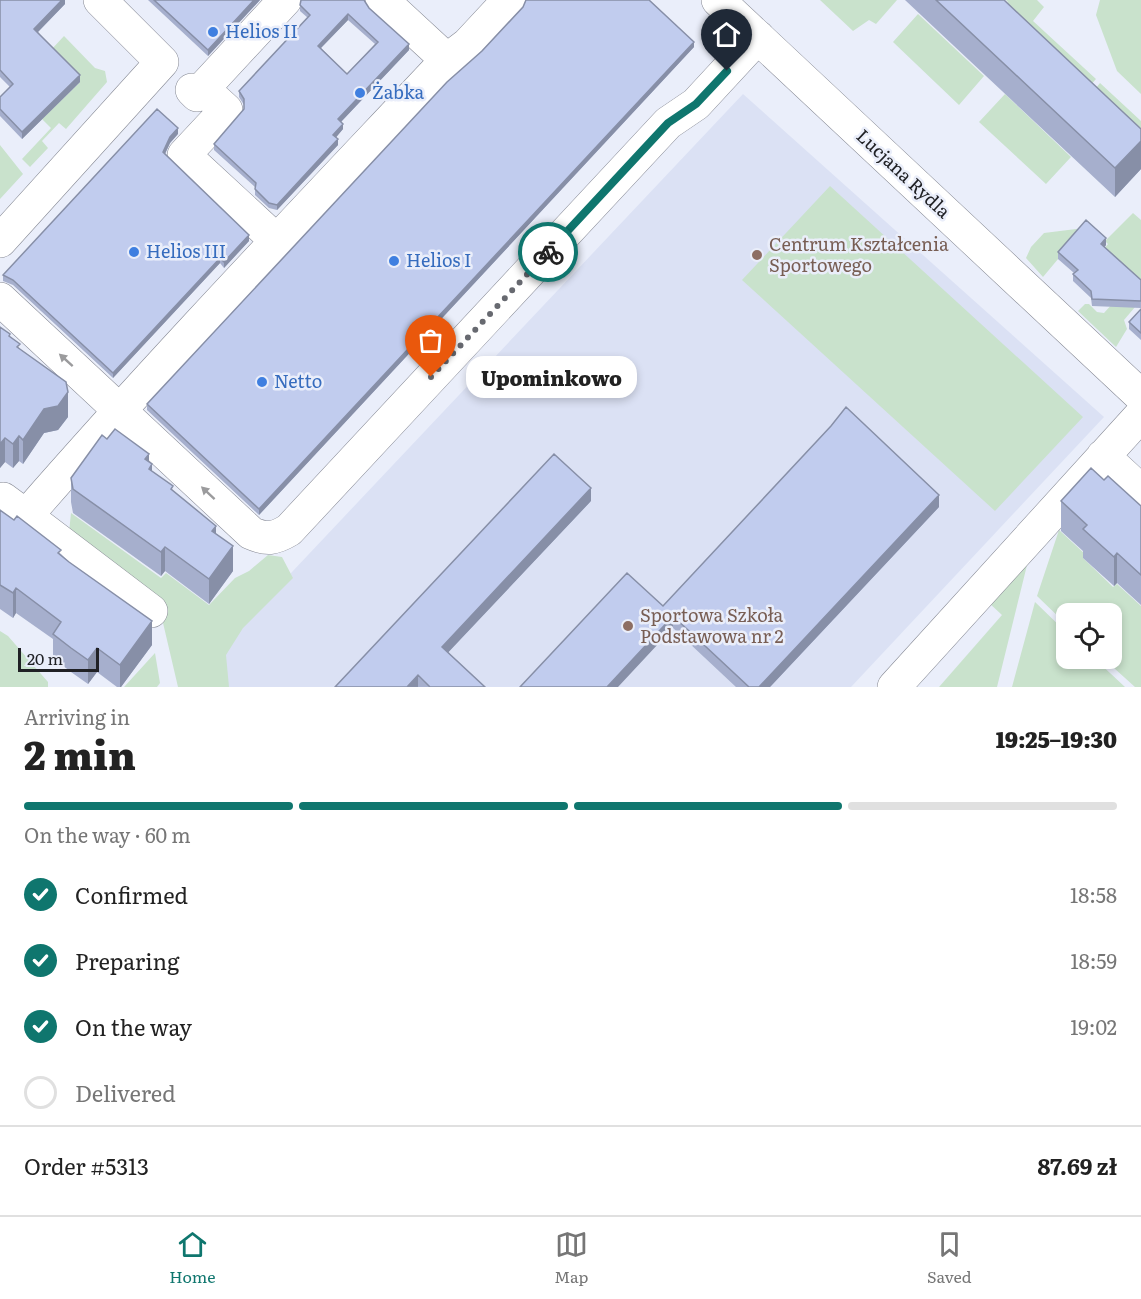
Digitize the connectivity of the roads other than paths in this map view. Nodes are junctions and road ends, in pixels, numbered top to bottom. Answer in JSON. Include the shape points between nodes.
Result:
{"nodes":[{"id":1,"x":100,"y":0,"type":"edge"},
{"id":2,"x":285,"y":0,"type":"edge"},
{"id":3,"x":382,"y":0,"type":"edge"},
{"id":4,"x":509,"y":0,"type":"edge"},
{"id":5,"x":742,"y":14,"type":"edge"},
{"id":6,"x":447,"y":60,"type":"junction"},
{"id":7,"x":0,"y":241,"type":"edge"},
{"id":8,"x":277,"y":241,"type":"junction"},
{"id":9,"x":0,"y":300,"type":"edge"},
{"id":10,"x":1141,"y":396,"type":"edge"},
{"id":11,"x":120,"y":410,"type":"junction"},
{"id":12,"x":1141,"y":415,"type":"edge"},
{"id":13,"x":1103,"y":456,"type":"junction"},
{"id":14,"x":1141,"y":491,"type":"edge"},
{"id":15,"x":13,"y":510,"type":"edge"},
{"id":16,"x":151,"y":611,"type":"dead end"},
{"id":17,"x":894,"y":687,"type":"edge"}],
"edges":[{"from":1,"to":7,"type":"street","via":[[162,62]]},
{"from":2,"to":8,"type":"street","via":[[197,89],[226,110],[184,155]]},
{"from":3,"to":6,"type":"street"},
{"from":4,"to":6,"type":"street","via":[[468,44]]},
{"from":5,"to":10,"type":"street","name":"Lucjana Rydla"},
{"from":5,"to":11,"type":"street","one_way":true,"via":[[696,104],[668,123],[289,530],[264,539],[251,533]]},
{"from":6,"to":8,"type":"street"},
{"from":8,"to":11,"type":"street"},
{"from":11,"to":9,"type":"street","one_way":true},
{"from":11,"to":15,"type":"street"},
{"from":12,"to":13,"type":"street"},
{"from":13,"to":14,"type":"street"},
{"from":13,"to":17,"type":"street"},
{"from":15,"to":16,"type":"street"}]}
